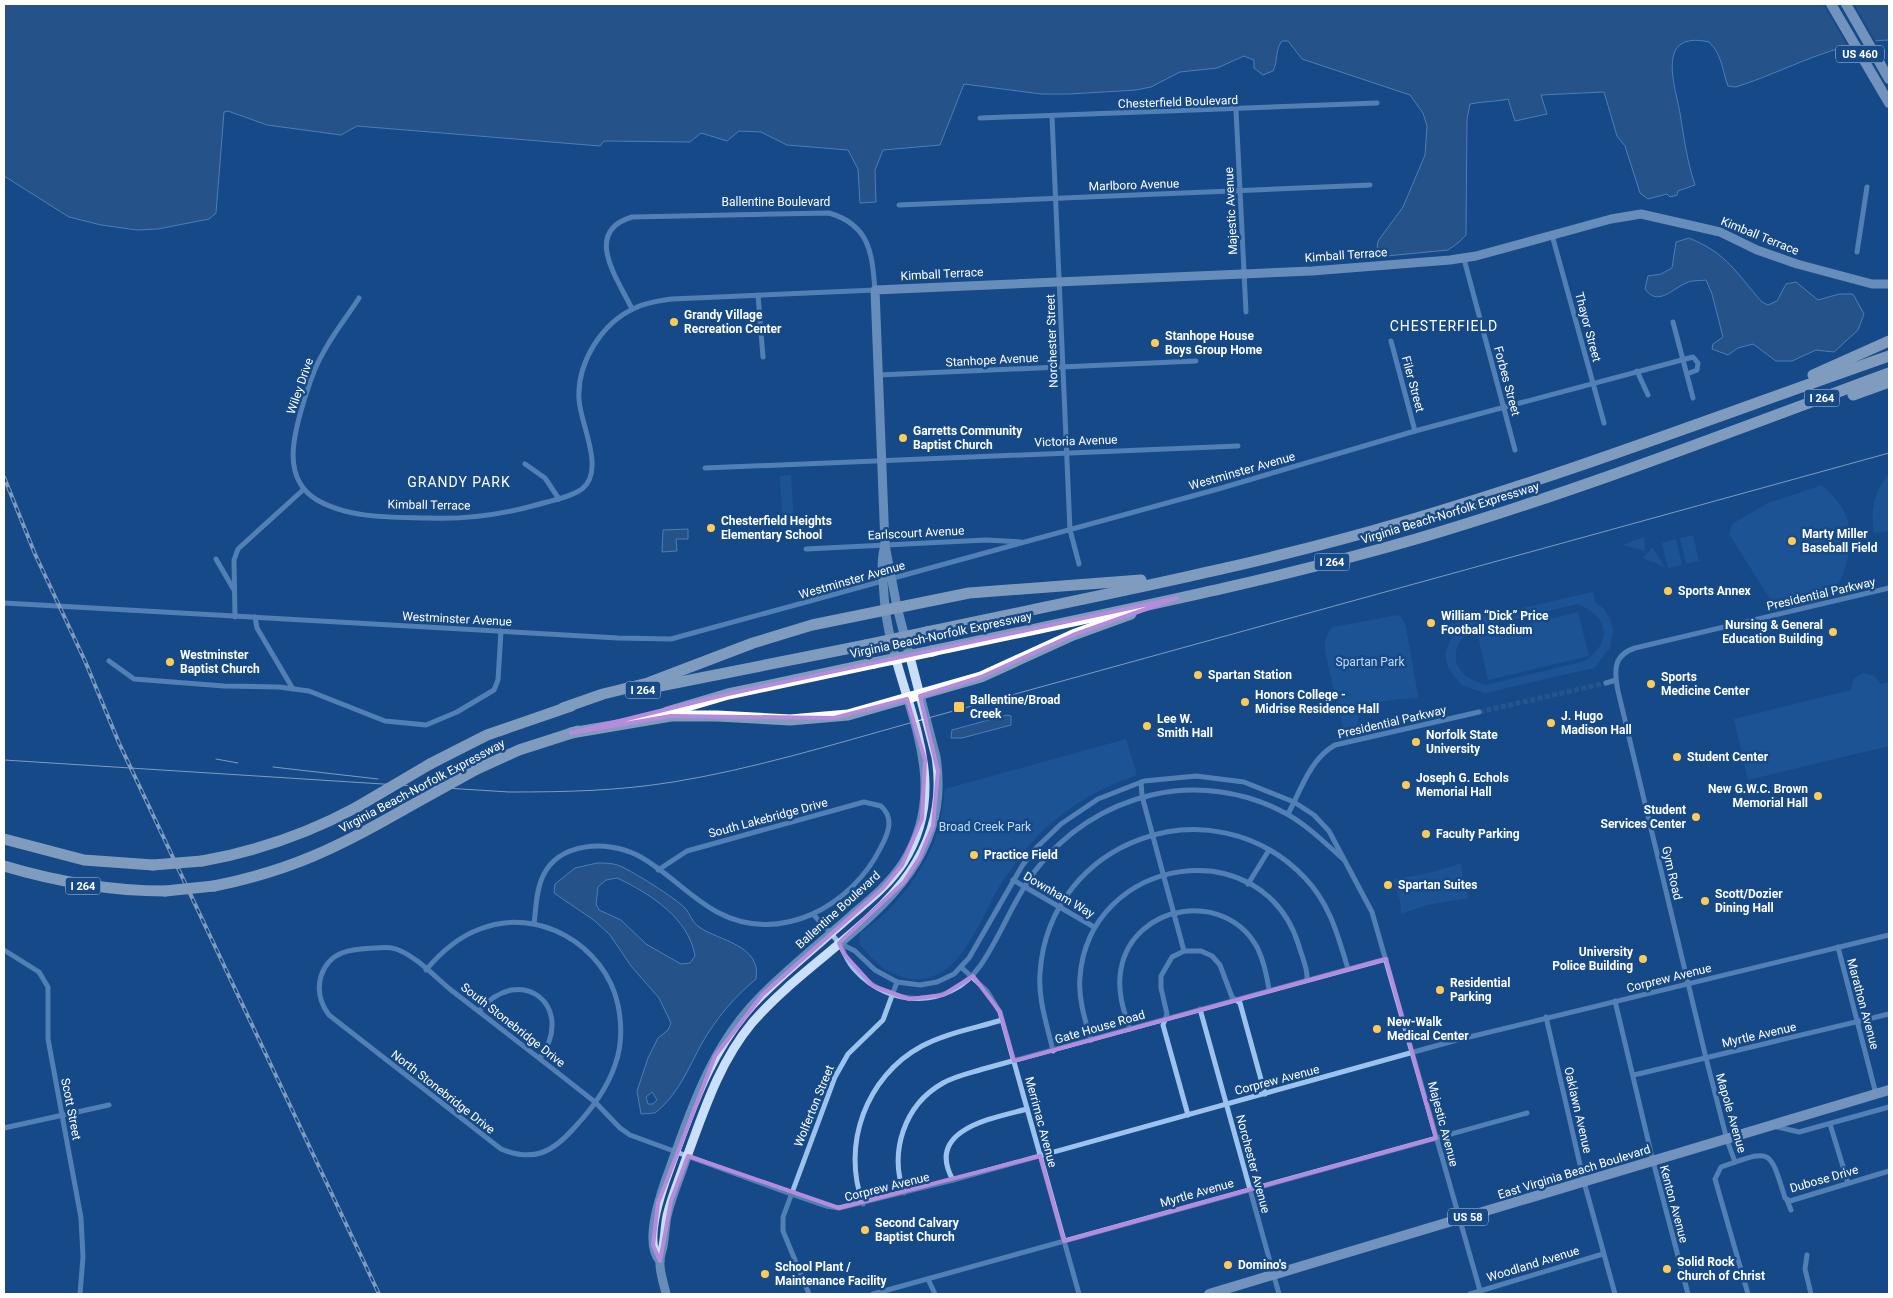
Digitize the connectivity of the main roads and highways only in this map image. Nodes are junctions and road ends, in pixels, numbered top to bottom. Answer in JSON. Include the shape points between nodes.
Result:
{"nodes":[{"id":1,"x":1831,"y":4,"type":"edge"},
{"id":2,"x":1846,"y":4,"type":"edge"},
{"id":3,"x":1889,"y":79,"type":"edge"},
{"id":4,"x":1889,"y":103,"type":"edge"},
{"id":5,"x":1889,"y":284,"type":"edge"},
{"id":6,"x":875,"y":290,"type":"joint"},
{"id":7,"x":1889,"y":341,"type":"edge"},
{"id":8,"x":1889,"y":356,"type":"edge"},
{"id":9,"x":1889,"y":373,"type":"edge"},
{"id":10,"x":1889,"y":382,"type":"edge"},
{"id":11,"x":1768,"y":398,"type":"junction"},
{"id":12,"x":1756,"y":422,"type":"junction"},
{"id":13,"x":1175,"y":579,"type":"junction"},
{"id":14,"x":887,"y":580,"type":"junction"},
{"id":15,"x":1177,"y":598,"type":"junction"},
{"id":16,"x":897,"y":607,"type":"junction"},
{"id":17,"x":884,"y":610,"type":"junction"},
{"id":18,"x":920,"y":696,"type":"junction"},
{"id":19,"x":907,"y":699,"type":"junction"},
{"id":20,"x":563,"y":708,"type":"junction"},
{"id":21,"x":571,"y":733,"type":"junction"},
{"id":22,"x":4,"y":839,"type":"edge"},
{"id":23,"x":4,"y":866,"type":"edge"},
{"id":24,"x":1889,"y":1091,"type":"edge"},
{"id":25,"x":660,"y":1261,"type":"junction"},
{"id":26,"x":666,"y":1294,"type":"edge"},
{"id":27,"x":1209,"y":1294,"type":"edge"}],
"edges":[{"from":1,"to":4,"type":"main road","number":"US 460"},
{"from":2,"to":3,"type":"main road","number":"US 460"},
{"from":5,"to":6,"type":"main road","name":"Kimball Terrace","via":[[1872,284],[1789,262],[1720,232],[1653,215],[1626,215],[1464,259],[1244,274]]},
{"from":6,"to":14,"type":"main road","name":"Ballentine Boulevard","via":[[885,545],[882,558]]},
{"from":7,"to":11,"type":"highway"},
{"from":8,"to":11,"type":"highway","name":"Virginia Beach-Norfolk Expressway","number":"I 264"},
{"from":9,"to":12,"type":"highway","name":"Virginia Beach-Norfolk Expressway","number":"I 264"},
{"from":10,"to":12,"type":"highway","via":[[1832,402]]},
{"from":11,"to":13,"type":"highway","name":"Virginia Beach-Norfolk Expressway","number":"I 264","via":[[1569,470],[1454,507],[1322,544]]},
{"from":12,"to":15,"type":"highway","name":"Virginia Beach-Norfolk Expressway","number":"I 264","via":[[1567,492],[1443,531],[1298,571]]},
{"from":13,"to":16,"type":"highway","via":[[999,590]]},
{"from":13,"to":20,"type":"highway","name":"Virginia Beach-Norfolk Expressway","number":"I 264","bridge":true},
{"from":14,"to":16,"type":"main road","name":"Ballentine Boulevard"},
{"from":14,"to":17,"type":"main road","name":"Ballentine Boulevard"},
{"from":15,"to":18,"type":"highway","via":[[1073,635],[981,677]]},
{"from":15,"to":21,"type":"highway","name":"Virginia Beach-Norfolk Expressway","number":"I 264","bridge":true,"via":[[728,694],[670,711]]},
{"from":16,"to":17,"type":"highway"},
{"from":16,"to":18,"type":"main road","name":"Ballentine Boulevard"},
{"from":17,"to":19,"type":"main road","name":"Ballentine Boulevard"},
{"from":17,"to":20,"type":"highway","via":[[787,632],[654,682]]},
{"from":18,"to":19,"type":"highway"},
{"from":18,"to":25,"type":"main road","name":"Ballentine Boulevard","via":[[936,757],[938,779],[936,811],[920,858],[904,882],[769,1004],[740,1039],[714,1084],[671,1201]]},
{"from":19,"to":21,"type":"highway","via":[[834,718],[790,720],[671,716]]},
{"from":19,"to":25,"type":"main road","name":"Ballentine Boulevard","via":[[921,742],[926,774],[925,804],[917,835],[893,877],[762,995],[727,1037],[707,1071],[663,1186],[655,1221],[654,1252]]},
{"from":20,"to":22,"type":"highway","name":"Virginia Beach-Norfolk Expressway","number":"I 264","bridge":true,"via":[[487,735],[357,807],[274,845],[202,861],[153,865],[84,860]]},
{"from":21,"to":23,"type":"highway","name":"Virginia Beach-Norfolk Expressway","number":"I 264","bridge":true,"via":[[519,750],[477,769],[318,856],[265,875],[214,886],[165,891],[86,886]]},
{"from":24,"to":27,"type":"main road","name":"East Virginia Beach Boulevard","number":"US 58"},
{"from":25,"to":26,"type":"main road","name":"Ballentine Boulevard"}]}
